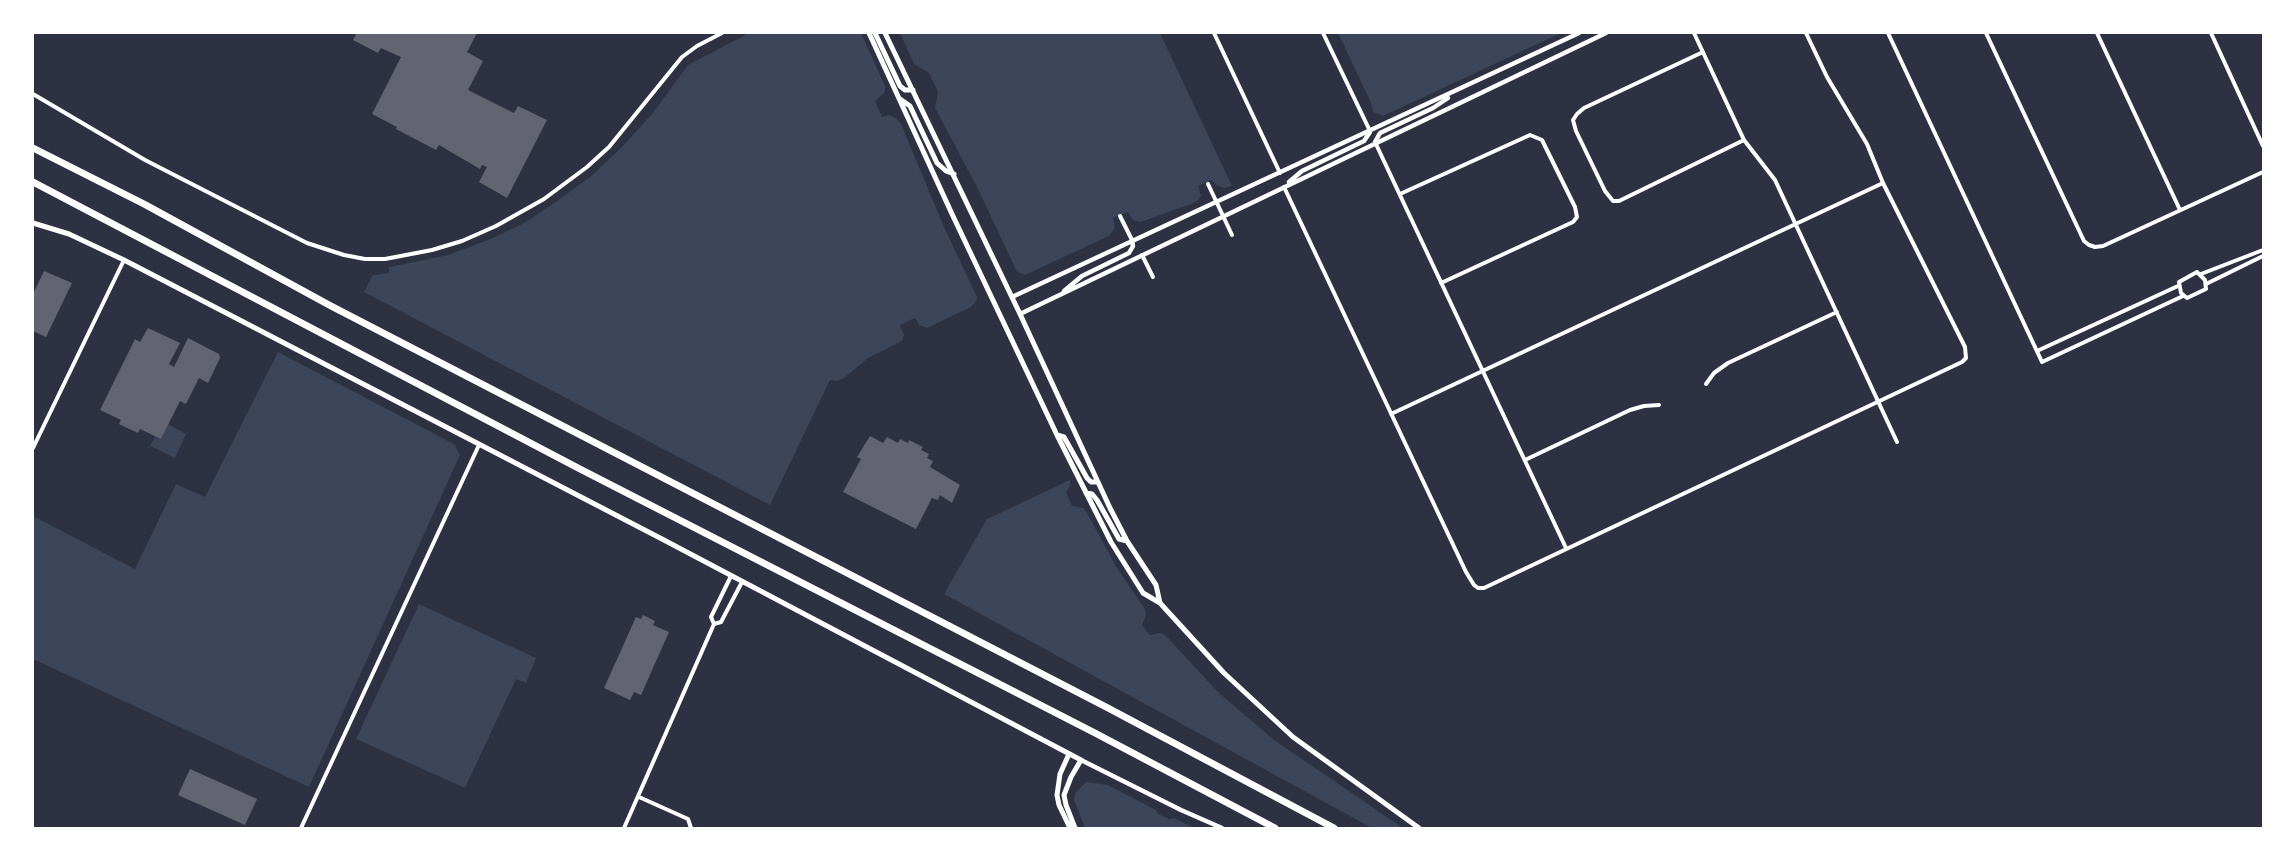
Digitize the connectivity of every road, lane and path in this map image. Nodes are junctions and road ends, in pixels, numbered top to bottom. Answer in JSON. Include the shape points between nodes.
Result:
{"nodes":[{"id":1,"x":722,"y":33,"type":"edge"},
{"id":2,"x":869,"y":33,"type":"edge"},
{"id":3,"x":875,"y":33,"type":"edge"},
{"id":4,"x":885,"y":33,"type":"edge"},
{"id":5,"x":1214,"y":33,"type":"edge"},
{"id":6,"x":1323,"y":33,"type":"edge"},
{"id":7,"x":1579,"y":33,"type":"edge"},
{"id":8,"x":1598,"y":33,"type":"edge"},
{"id":9,"x":1606,"y":33,"type":"edge"},
{"id":10,"x":1694,"y":33,"type":"edge"},
{"id":11,"x":1806,"y":33,"type":"edge"},
{"id":12,"x":1888,"y":33,"type":"edge"},
{"id":13,"x":1986,"y":33,"type":"edge"},
{"id":14,"x":2097,"y":33,"type":"edge"},
{"id":15,"x":2211,"y":33,"type":"edge"},
{"id":16,"x":1586,"y":43,"type":"junction"},
{"id":17,"x":1702,"y":52,"type":"junction"},
{"id":18,"x":912,"y":90,"type":"junction"},
{"id":19,"x":1455,"y":92,"type":"junction"},
{"id":20,"x":33,"y":94,"type":"edge"},
{"id":21,"x":900,"y":99,"type":"junction"},
{"id":22,"x":1370,"y":132,"type":"junction"},
{"id":23,"x":1744,"y":140,"type":"junction"},
{"id":24,"x":1375,"y":142,"type":"junction"},
{"id":25,"x":2263,"y":146,"type":"edge"},
{"id":26,"x":33,"y":148,"type":"edge"},
{"id":27,"x":2263,"y":172,"type":"edge"},
{"id":28,"x":1281,"y":173,"type":"junction"},
{"id":29,"x":954,"y":174,"type":"junction"},
{"id":30,"x":33,"y":183,"type":"edge"},
{"id":31,"x":1883,"y":183,"type":"junction"},
{"id":32,"x":1208,"y":184,"type":"dead end"},
{"id":33,"x":1286,"y":185,"type":"junction"},
{"id":34,"x":1400,"y":194,"type":"junction"},
{"id":35,"x":1217,"y":203,"type":"junction"},
{"id":36,"x":2180,"y":210,"type":"junction"},
{"id":37,"x":1120,"y":216,"type":"dead end"},
{"id":38,"x":1223,"y":216,"type":"junction"},
{"id":39,"x":33,"y":223,"type":"edge"},
{"id":40,"x":1796,"y":224,"type":"junction"},
{"id":41,"x":1232,"y":235,"type":"dead end"},
{"id":42,"x":1132,"y":240,"type":"junction"},
{"id":43,"x":2263,"y":250,"type":"edge"},
{"id":44,"x":1142,"y":255,"type":"junction"},
{"id":45,"x":2263,"y":256,"type":"edge"},
{"id":46,"x":124,"y":260,"type":"junction"},
{"id":47,"x":2201,"y":274,"type":"junction"},
{"id":48,"x":1153,"y":277,"type":"dead end"},
{"id":49,"x":1441,"y":283,"type":"junction"},
{"id":50,"x":2206,"y":284,"type":"junction"},
{"id":51,"x":2178,"y":286,"type":"junction"},
{"id":52,"x":1062,"y":293,"type":"junction"},
{"id":53,"x":2183,"y":296,"type":"junction"},
{"id":54,"x":1012,"y":297,"type":"junction"},
{"id":55,"x":1837,"y":312,"type":"junction"},
{"id":56,"x":1020,"y":314,"type":"junction"},
{"id":57,"x":2037,"y":351,"type":"junction"},
{"id":58,"x":1483,"y":371,"type":"junction"},
{"id":59,"x":1706,"y":384,"type":"dead end"},
{"id":60,"x":1878,"y":401,"type":"junction"},
{"id":61,"x":1659,"y":405,"type":"dead end"},
{"id":62,"x":1391,"y":414,"type":"junction"},
{"id":63,"x":1057,"y":435,"type":"junction"},
{"id":64,"x":1897,"y":442,"type":"dead end"},
{"id":65,"x":479,"y":445,"type":"junction"},
{"id":66,"x":33,"y":448,"type":"edge"},
{"id":67,"x":1525,"y":460,"type":"junction"},
{"id":68,"x":1098,"y":482,"type":"junction"},
{"id":69,"x":1086,"y":494,"type":"junction"},
{"id":70,"x":1127,"y":540,"type":"junction"},
{"id":71,"x":1566,"y":548,"type":"junction"},
{"id":72,"x":731,"y":576,"type":"junction"},
{"id":73,"x":742,"y":582,"type":"junction"},
{"id":74,"x":1160,"y":603,"type":"junction"},
{"id":75,"x":714,"y":624,"type":"junction"},
{"id":76,"x":1069,"y":754,"type":"junction"},
{"id":77,"x":1081,"y":760,"type":"junction"},
{"id":78,"x":639,"y":797,"type":"junction"},
{"id":79,"x":301,"y":828,"type":"edge"},
{"id":80,"x":624,"y":828,"type":"edge"},
{"id":81,"x":691,"y":828,"type":"edge"},
{"id":82,"x":1070,"y":828,"type":"edge"},
{"id":83,"x":1075,"y":828,"type":"edge"},
{"id":84,"x":1222,"y":828,"type":"edge"},
{"id":85,"x":1275,"y":828,"type":"edge"},
{"id":86,"x":1334,"y":828,"type":"edge"},
{"id":87,"x":1419,"y":828,"type":"edge"}],
"edges":[{"from":1,"to":20,"type":"street","via":[[682,57],[609,147],[544,199],[462,241],[385,259],[344,255],[307,243],[145,160]]},
{"from":2,"to":21,"type":"main road"},
{"from":3,"to":18,"type":"main road","via":[[900,86]]},
{"from":4,"to":18,"type":"main road"},
{"from":5,"to":28,"type":"street"},
{"from":6,"to":22,"type":"street"},
{"from":7,"to":19,"type":"street"},
{"from":8,"to":16,"type":"street"},
{"from":9,"to":16,"type":"street"},
{"from":10,"to":17,"type":"street"},
{"from":11,"to":31,"type":"street","via":[[1867,144]]},
{"from":12,"to":57,"type":"street"},
{"from":13,"to":36,"type":"street","via":[[2086,243],[2103,246]]},
{"from":14,"to":36,"type":"street"},
{"from":15,"to":25,"type":"street"},
{"from":16,"to":24,"type":"street"},
{"from":17,"to":23,"type":"street"},
{"from":17,"to":23,"type":"street","via":[[1584,108],[1574,120],[1576,131],[1605,191],[1614,201]]},
{"from":18,"to":29,"type":"main road"},
{"from":19,"to":22,"type":"street"},
{"from":19,"to":24,"type":"street","via":[[1433,108],[1380,133]]},
{"from":21,"to":29,"type":"main road","via":[[910,106],[937,163]]},
{"from":21,"to":63,"type":"main road"},
{"from":22,"to":28,"type":"street"},
{"from":22,"to":33,"type":"street","via":[[1364,141],[1302,171]]},
{"from":23,"to":40,"type":"street","via":[[1775,180]]},
{"from":24,"to":33,"type":"street"},
{"from":24,"to":34,"type":"street"},
{"from":26,"to":86,"type":"highway"},
{"from":27,"to":36,"type":"street"},
{"from":28,"to":35,"type":"street"},
{"from":29,"to":54,"type":"main road"},
{"from":30,"to":85,"type":"highway"},
{"from":31,"to":40,"type":"street"},
{"from":31,"to":60,"type":"street","via":[[1966,358]]},
{"from":32,"to":35,"type":"street"},
{"from":33,"to":38,"type":"street"},
{"from":33,"to":62,"type":"street"},
{"from":34,"to":49,"type":"street"},
{"from":34,"to":49,"type":"street","via":[[1530,135],[1542,140],[1577,212],[1573,222]]},
{"from":35,"to":38,"type":"street"},
{"from":35,"to":42,"type":"street"},
{"from":37,"to":42,"type":"street"},
{"from":38,"to":41,"type":"street"},
{"from":38,"to":44,"type":"street"},
{"from":39,"to":46,"type":"main road","via":[[69,234]]},
{"from":40,"to":55,"type":"street"},
{"from":40,"to":58,"type":"street"},
{"from":42,"to":52,"type":"street","via":[[1129,253],[1082,276]]},
{"from":42,"to":54,"type":"street"},
{"from":43,"to":47,"type":"street"},
{"from":44,"to":48,"type":"street"},
{"from":44,"to":52,"type":"street"},
{"from":45,"to":50,"type":"street"},
{"from":46,"to":65,"type":"main road"},
{"from":46,"to":66,"type":"street"},
{"from":47,"to":50,"type":"street"},
{"from":47,"to":51,"type":"street","via":[[2197,272]]},
{"from":49,"to":58,"type":"street"},
{"from":50,"to":53,"type":"street","via":[[2206,289],[2187,298]]},
{"from":51,"to":53,"type":"street"},
{"from":51,"to":57,"type":"street"},
{"from":52,"to":56,"type":"street"},
{"from":53,"to":57,"type":"street","via":[[2042,362]]},
{"from":54,"to":56,"type":"main road"},
{"from":55,"to":59,"type":"street","via":[[1728,363]]},
{"from":55,"to":60,"type":"street"},
{"from":56,"to":68,"type":"main road"},
{"from":58,"to":62,"type":"street"},
{"from":58,"to":67,"type":"street"},
{"from":60,"to":64,"type":"street"},
{"from":60,"to":71,"type":"street"},
{"from":61,"to":67,"type":"street","via":[[1630,410]]},
{"from":62,"to":71,"type":"street","via":[[1466,572],[1478,588]]},
{"from":63,"to":68,"type":"main road","via":[[1064,437],[1087,478]]},
{"from":63,"to":69,"type":"main road"},
{"from":65,"to":72,"type":"main road"},
{"from":65,"to":79,"type":"street"},
{"from":67,"to":71,"type":"street"},
{"from":68,"to":70,"type":"main road"},
{"from":69,"to":70,"type":"main road","via":[[1092,494],[1119,539]]},
{"from":69,"to":74,"type":"main road","via":[[1143,593]]},
{"from":70,"to":74,"type":"main road","via":[[1156,585]]},
{"from":72,"to":73,"type":"main road"},
{"from":72,"to":75,"type":"street","via":[[711,617]]},
{"from":73,"to":75,"type":"street","via":[[721,622]]},
{"from":73,"to":76,"type":"main road"},
{"from":74,"to":87,"type":"main road","via":[[1224,673],[1293,737]]},
{"from":75,"to":78,"type":"street"},
{"from":76,"to":77,"type":"main road"},
{"from":76,"to":82,"type":"main road","via":[[1060,774],[1057,795]]},
{"from":77,"to":83,"type":"main road","via":[[1064,795]]},
{"from":77,"to":84,"type":"street"},
{"from":78,"to":80,"type":"street"},
{"from":78,"to":81,"type":"street","via":[[688,819]]}]}
